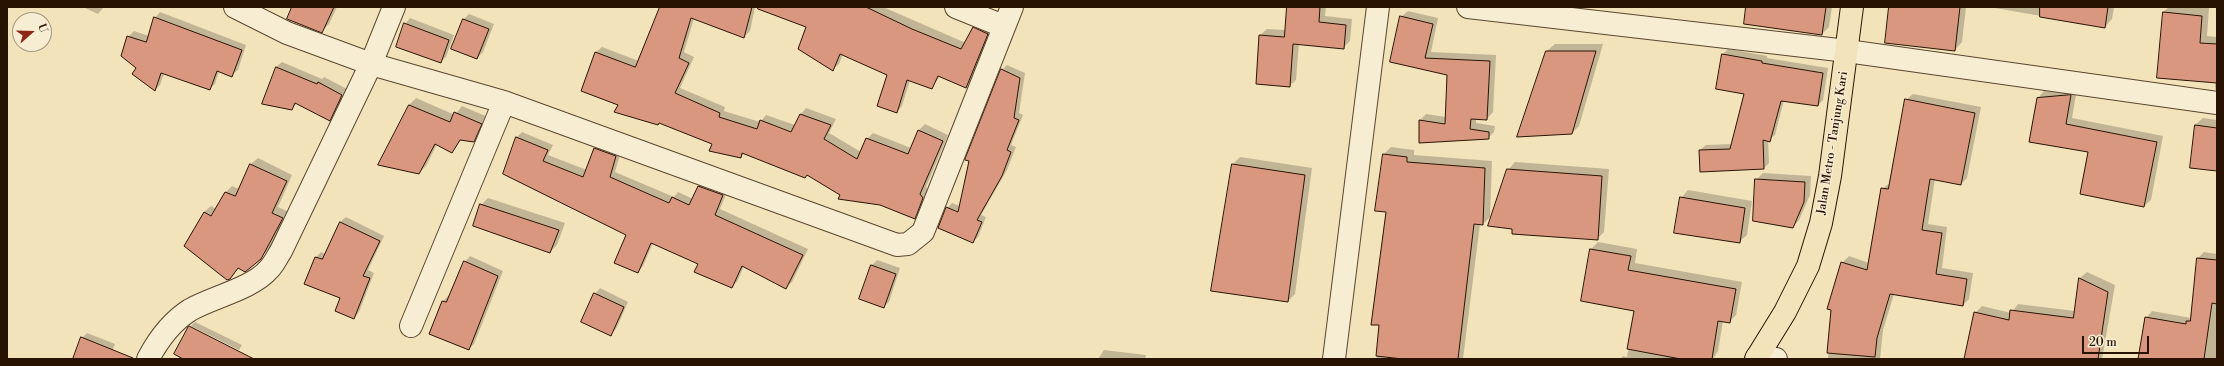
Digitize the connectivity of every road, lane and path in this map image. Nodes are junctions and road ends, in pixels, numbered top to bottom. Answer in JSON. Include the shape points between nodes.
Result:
{"nodes":[{"id":1,"x":235,"y":7,"type":"edge"},
{"id":2,"x":394,"y":7,"type":"edge"},
{"id":3,"x":956,"y":7,"type":"edge"},
{"id":4,"x":1378,"y":7,"type":"edge"},
{"id":5,"x":1468,"y":7,"type":"edge"},
{"id":6,"x":1852,"y":7,"type":"edge"},
{"id":7,"x":1008,"y":16,"type":"edge"},
{"id":8,"x":1847,"y":51,"type":"junction"},
{"id":9,"x":371,"y":64,"type":"junction"},
{"id":10,"x":504,"y":102,"type":"junction"},
{"id":11,"x":2217,"y":103,"type":"edge"},
{"id":12,"x":411,"y":326,"type":"dead end"},
{"id":13,"x":1763,"y":358,"type":"edge"},
{"id":14,"x":148,"y":359,"type":"edge"},
{"id":15,"x":1334,"y":359,"type":"edge"}],
"edges":[{"from":1,"to":9,"type":"street","via":[[287,33]]},
{"from":2,"to":9,"type":"street"},
{"from":3,"to":7,"type":"street"},
{"from":4,"to":15,"type":"street"},
{"from":5,"to":8,"type":"street"},
{"from":6,"to":8,"type":"main road","name":"Jalan Metro - Tanjung Kari"},
{"from":7,"to":10,"type":"street","via":[[923,232],[908,244],[897,245]]},
{"from":8,"to":11,"type":"street"},
{"from":8,"to":13,"type":"main road","name":"Jalan Metro - Tanjung Kari","via":[[1821,223],[1808,266]]},
{"from":9,"to":10,"type":"street"},
{"from":9,"to":14,"type":"street","via":[[281,251],[269,270],[256,280],[190,310],[159,339]]},
{"from":10,"to":12,"type":"street"}]}
